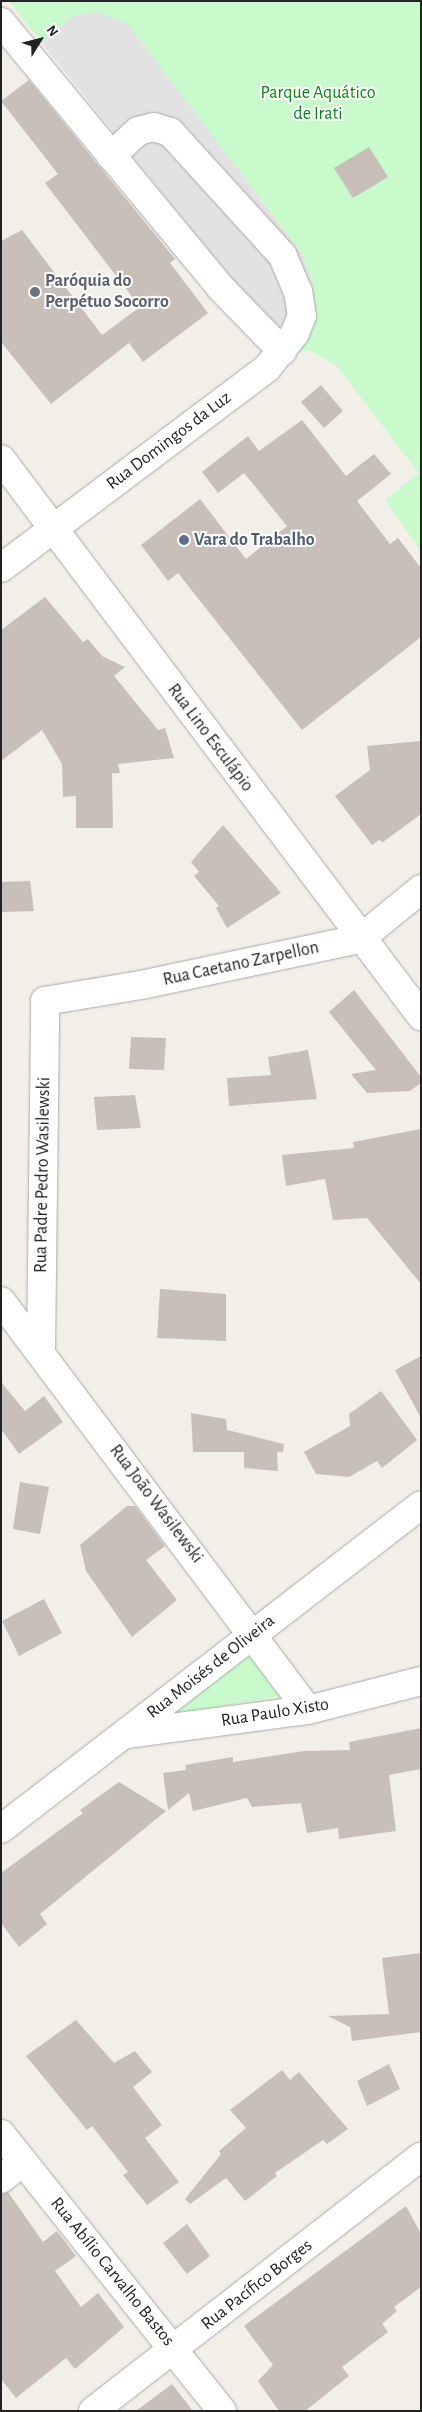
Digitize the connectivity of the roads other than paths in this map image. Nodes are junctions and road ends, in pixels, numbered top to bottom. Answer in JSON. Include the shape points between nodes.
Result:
{"nodes":[{"id":1,"x":1,"y":22,"type":"edge"},
{"id":2,"x":111,"y":156,"type":"junction"},
{"id":3,"x":282,"y":351,"type":"junction"},
{"id":4,"x":1,"y":459,"type":"edge"},
{"id":5,"x":53,"y":528,"type":"junction"},
{"id":6,"x":1,"y":568,"type":"edge"},
{"id":7,"x":421,"y":889,"type":"edge"},
{"id":8,"x":360,"y":939,"type":"junction"},
{"id":9,"x":45,"y":1001,"type":"joint"},
{"id":10,"x":421,"y":1016,"type":"edge"},
{"id":11,"x":1,"y":1301,"type":"edge"},
{"id":12,"x":41,"y":1350,"type":"junction"},
{"id":13,"x":421,"y":1505,"type":"edge"},
{"id":14,"x":253,"y":1633,"type":"junction"},
{"id":15,"x":421,"y":1681,"type":"edge"},
{"id":16,"x":308,"y":1710,"type":"junction"},
{"id":17,"x":126,"y":1734,"type":"junction"},
{"id":18,"x":1,"y":1829,"type":"edge"},
{"id":19,"x":1,"y":2134,"type":"edge"},
{"id":20,"x":421,"y":2157,"type":"edge"},
{"id":21,"x":23,"y":2162,"type":"junction"},
{"id":22,"x":1,"y":2179,"type":"edge"},
{"id":23,"x":175,"y":2349,"type":"junction"},
{"id":24,"x":93,"y":2411,"type":"edge"},
{"id":25,"x":222,"y":2411,"type":"edge"}],
"edges":[{"from":1,"to":2,"type":"street"},
{"from":2,"to":3,"type":"street","via":[[221,288]]},
{"from":2,"to":3,"type":"street","name":"Rua Domingos da Luz","via":[[138,131],[154,127],[170,132],[283,256],[298,292],[302,316]]},
{"from":3,"to":5,"type":"street","name":"Rua Domingos da Luz","via":[[267,368]]},
{"from":4,"to":5,"type":"street","name":"Rua Lino Esculápio"},
{"from":5,"to":6,"type":"street","name":"Rua Domingos da Luz"},
{"from":5,"to":8,"type":"street","name":"Rua Lino Esculápio"},
{"from":7,"to":8,"type":"street","name":"Rua Caetano Zarpellon"},
{"from":8,"to":9,"type":"street","name":"Rua Caetano Zarpellon","via":[[141,985]]},
{"from":8,"to":10,"type":"street","name":"Rua Lino Esculápio"},
{"from":9,"to":12,"type":"street","name":"Rua Padre Pedro Wasilewski"},
{"from":11,"to":12,"type":"street","name":"Rua João Wasilewski"},
{"from":12,"to":14,"type":"street","name":"Rua João Wasilewski"},
{"from":13,"to":14,"type":"street","name":"Rua Moisés de Oliveira"},
{"from":14,"to":16,"type":"street","name":"Rua João Wasilewski"},
{"from":14,"to":17,"type":"street","name":"Rua Moisés de Oliveira"},
{"from":15,"to":16,"type":"street","name":"Rua Paulo Xisto"},
{"from":16,"to":17,"type":"street","name":"Rua Paulo Xisto"},
{"from":17,"to":18,"type":"street","name":"Rua Moisés de Oliveira"},
{"from":19,"to":21,"type":"street","name":"Rua Abílio Carvalho Bastos"},
{"from":20,"to":23,"type":"street","name":"Rua Pacífico Borges"},
{"from":21,"to":22,"type":"street"},
{"from":21,"to":23,"type":"street","name":"Rua Abílio Carvalho Bastos"},
{"from":23,"to":24,"type":"street","name":"Rua Pacífico Borges"},
{"from":23,"to":25,"type":"street","name":"Rua Abílio Carvalho Bastos"}]}
